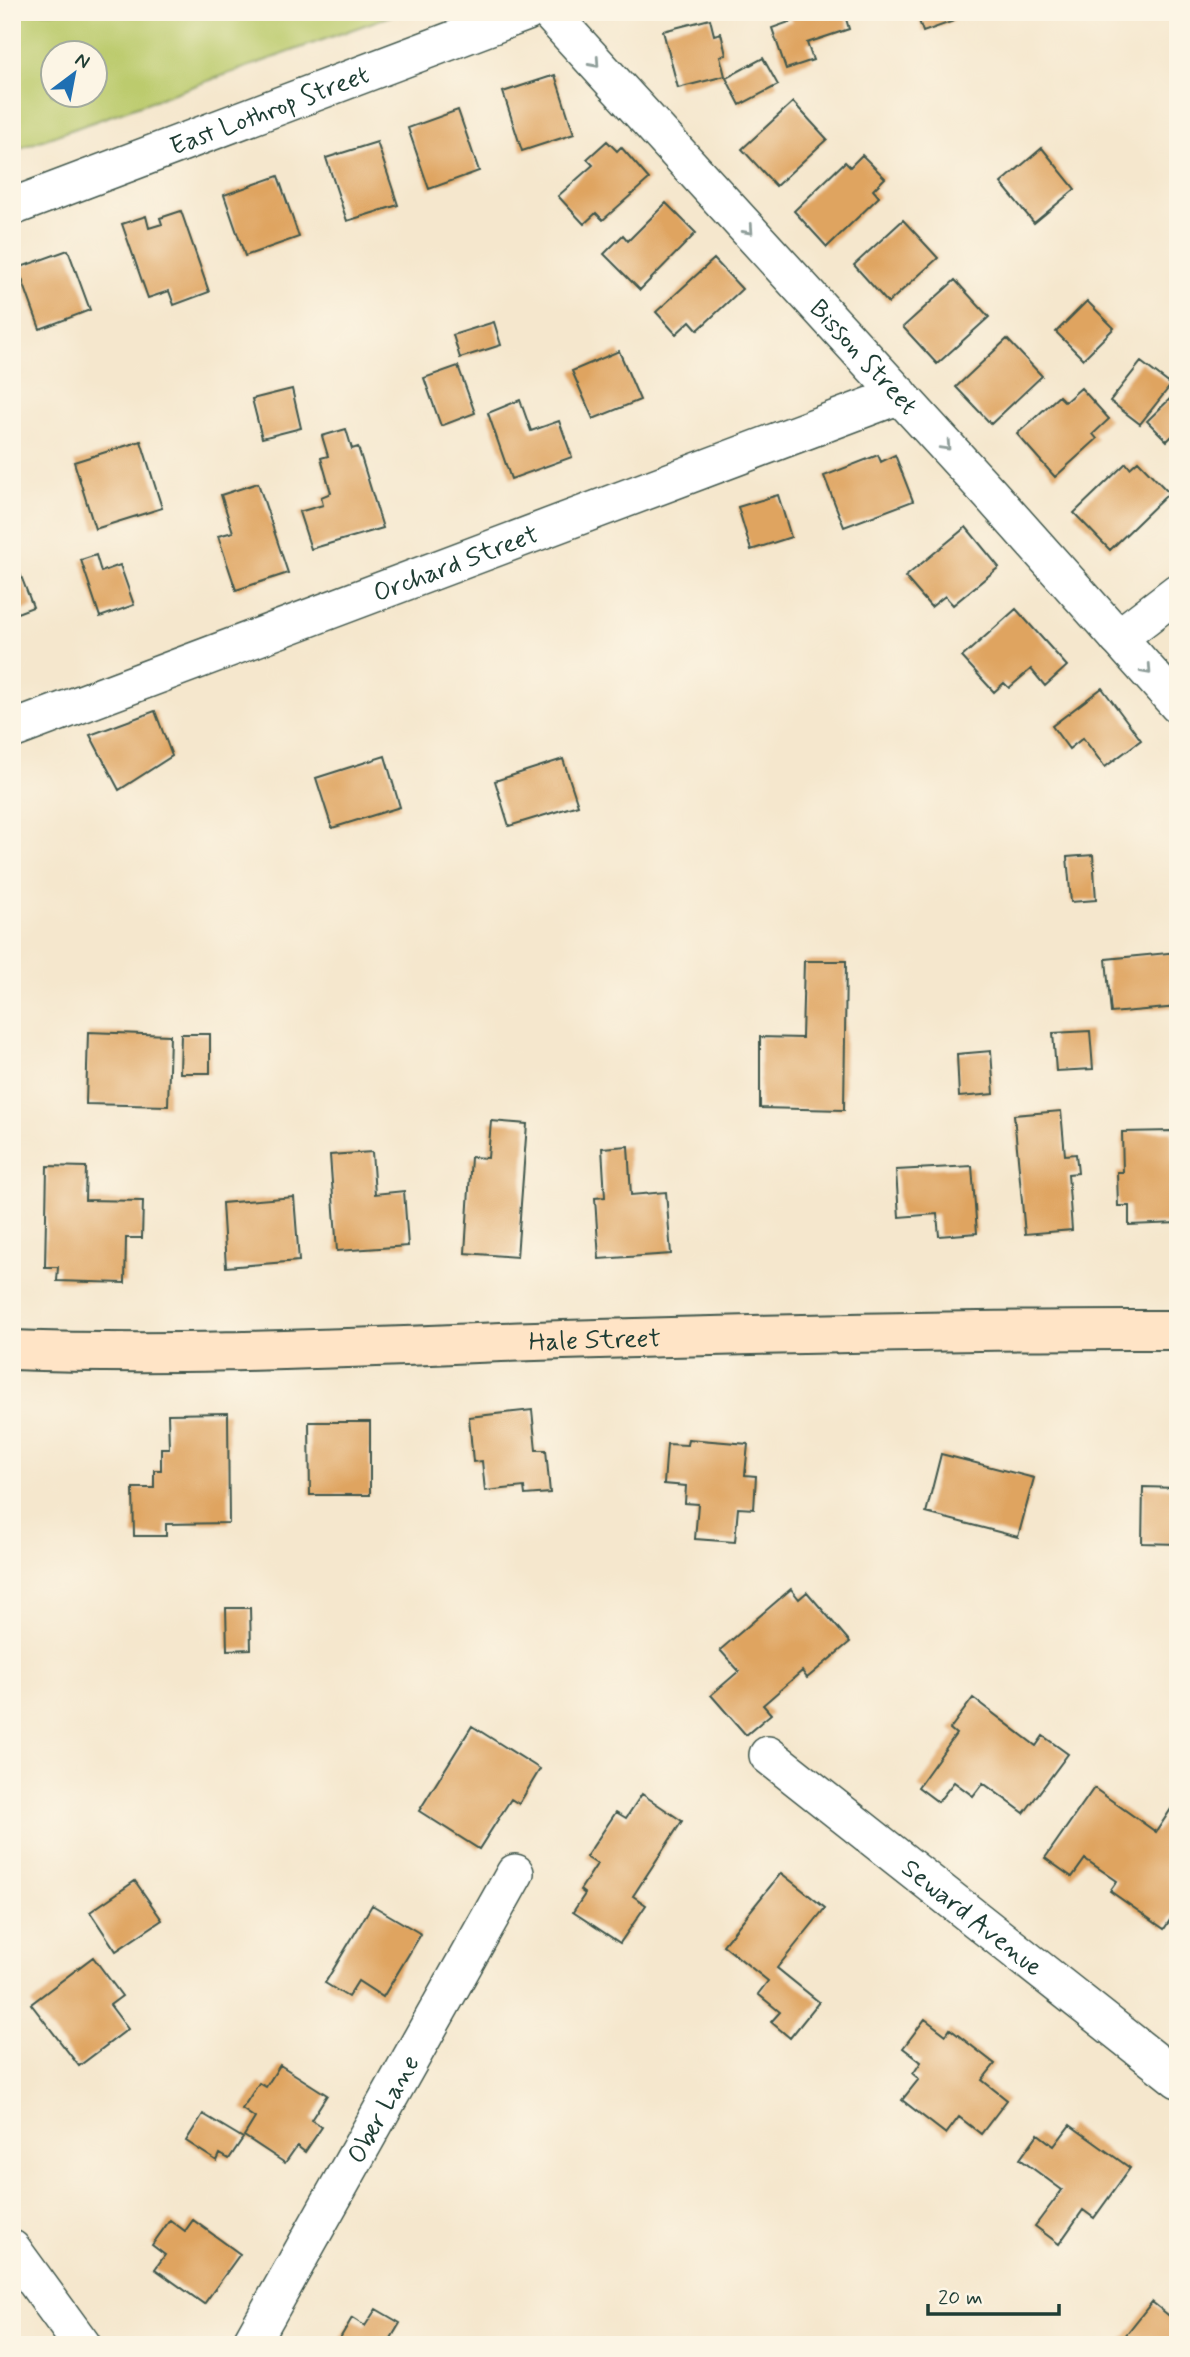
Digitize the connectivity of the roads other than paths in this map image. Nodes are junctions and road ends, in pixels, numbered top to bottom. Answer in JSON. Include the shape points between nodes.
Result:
{"nodes":[{"id":1,"x":527,"y":12,"type":"edge"},
{"id":2,"x":549,"y":12,"type":"edge"},
{"id":3,"x":12,"y":207,"type":"edge"},
{"id":4,"x":900,"y":395,"type":"junction"},
{"id":5,"x":1178,"y":592,"type":"edge"},
{"id":6,"x":1118,"y":638,"type":"junction"},
{"id":7,"x":1178,"y":705,"type":"edge"},
{"id":8,"x":12,"y":730,"type":"edge"},
{"id":9,"x":1178,"y":1331,"type":"edge"},
{"id":10,"x":12,"y":1350,"type":"edge"},
{"id":11,"x":768,"y":1755,"type":"dead end"},
{"id":12,"x":515,"y":1874,"type":"dead end"},
{"id":13,"x":1178,"y":2079,"type":"edge"},
{"id":14,"x":12,"y":2249,"type":"edge"},
{"id":15,"x":82,"y":2345,"type":"edge"},
{"id":16,"x":250,"y":2345,"type":"edge"}],
"edges":[{"from":1,"to":3,"type":"street","name":"East Lothrop Street"},
{"from":2,"to":4,"type":"street","name":"Bisson Street","one_way":true},
{"from":4,"to":6,"type":"street","name":"Bisson Street","one_way":true},
{"from":4,"to":8,"type":"street","name":"Orchard Street"},
{"from":5,"to":6,"type":"street"},
{"from":6,"to":7,"type":"street","name":"Bisson Street","one_way":true},
{"from":9,"to":10,"type":"main road","name":"Hale Street","via":[[993,1329],[272,1352]]},
{"from":11,"to":13,"type":"street","name":"Seward Avenue"},
{"from":12,"to":16,"type":"street","name":"Ober Lane"},
{"from":14,"to":15,"type":"street"}]}
